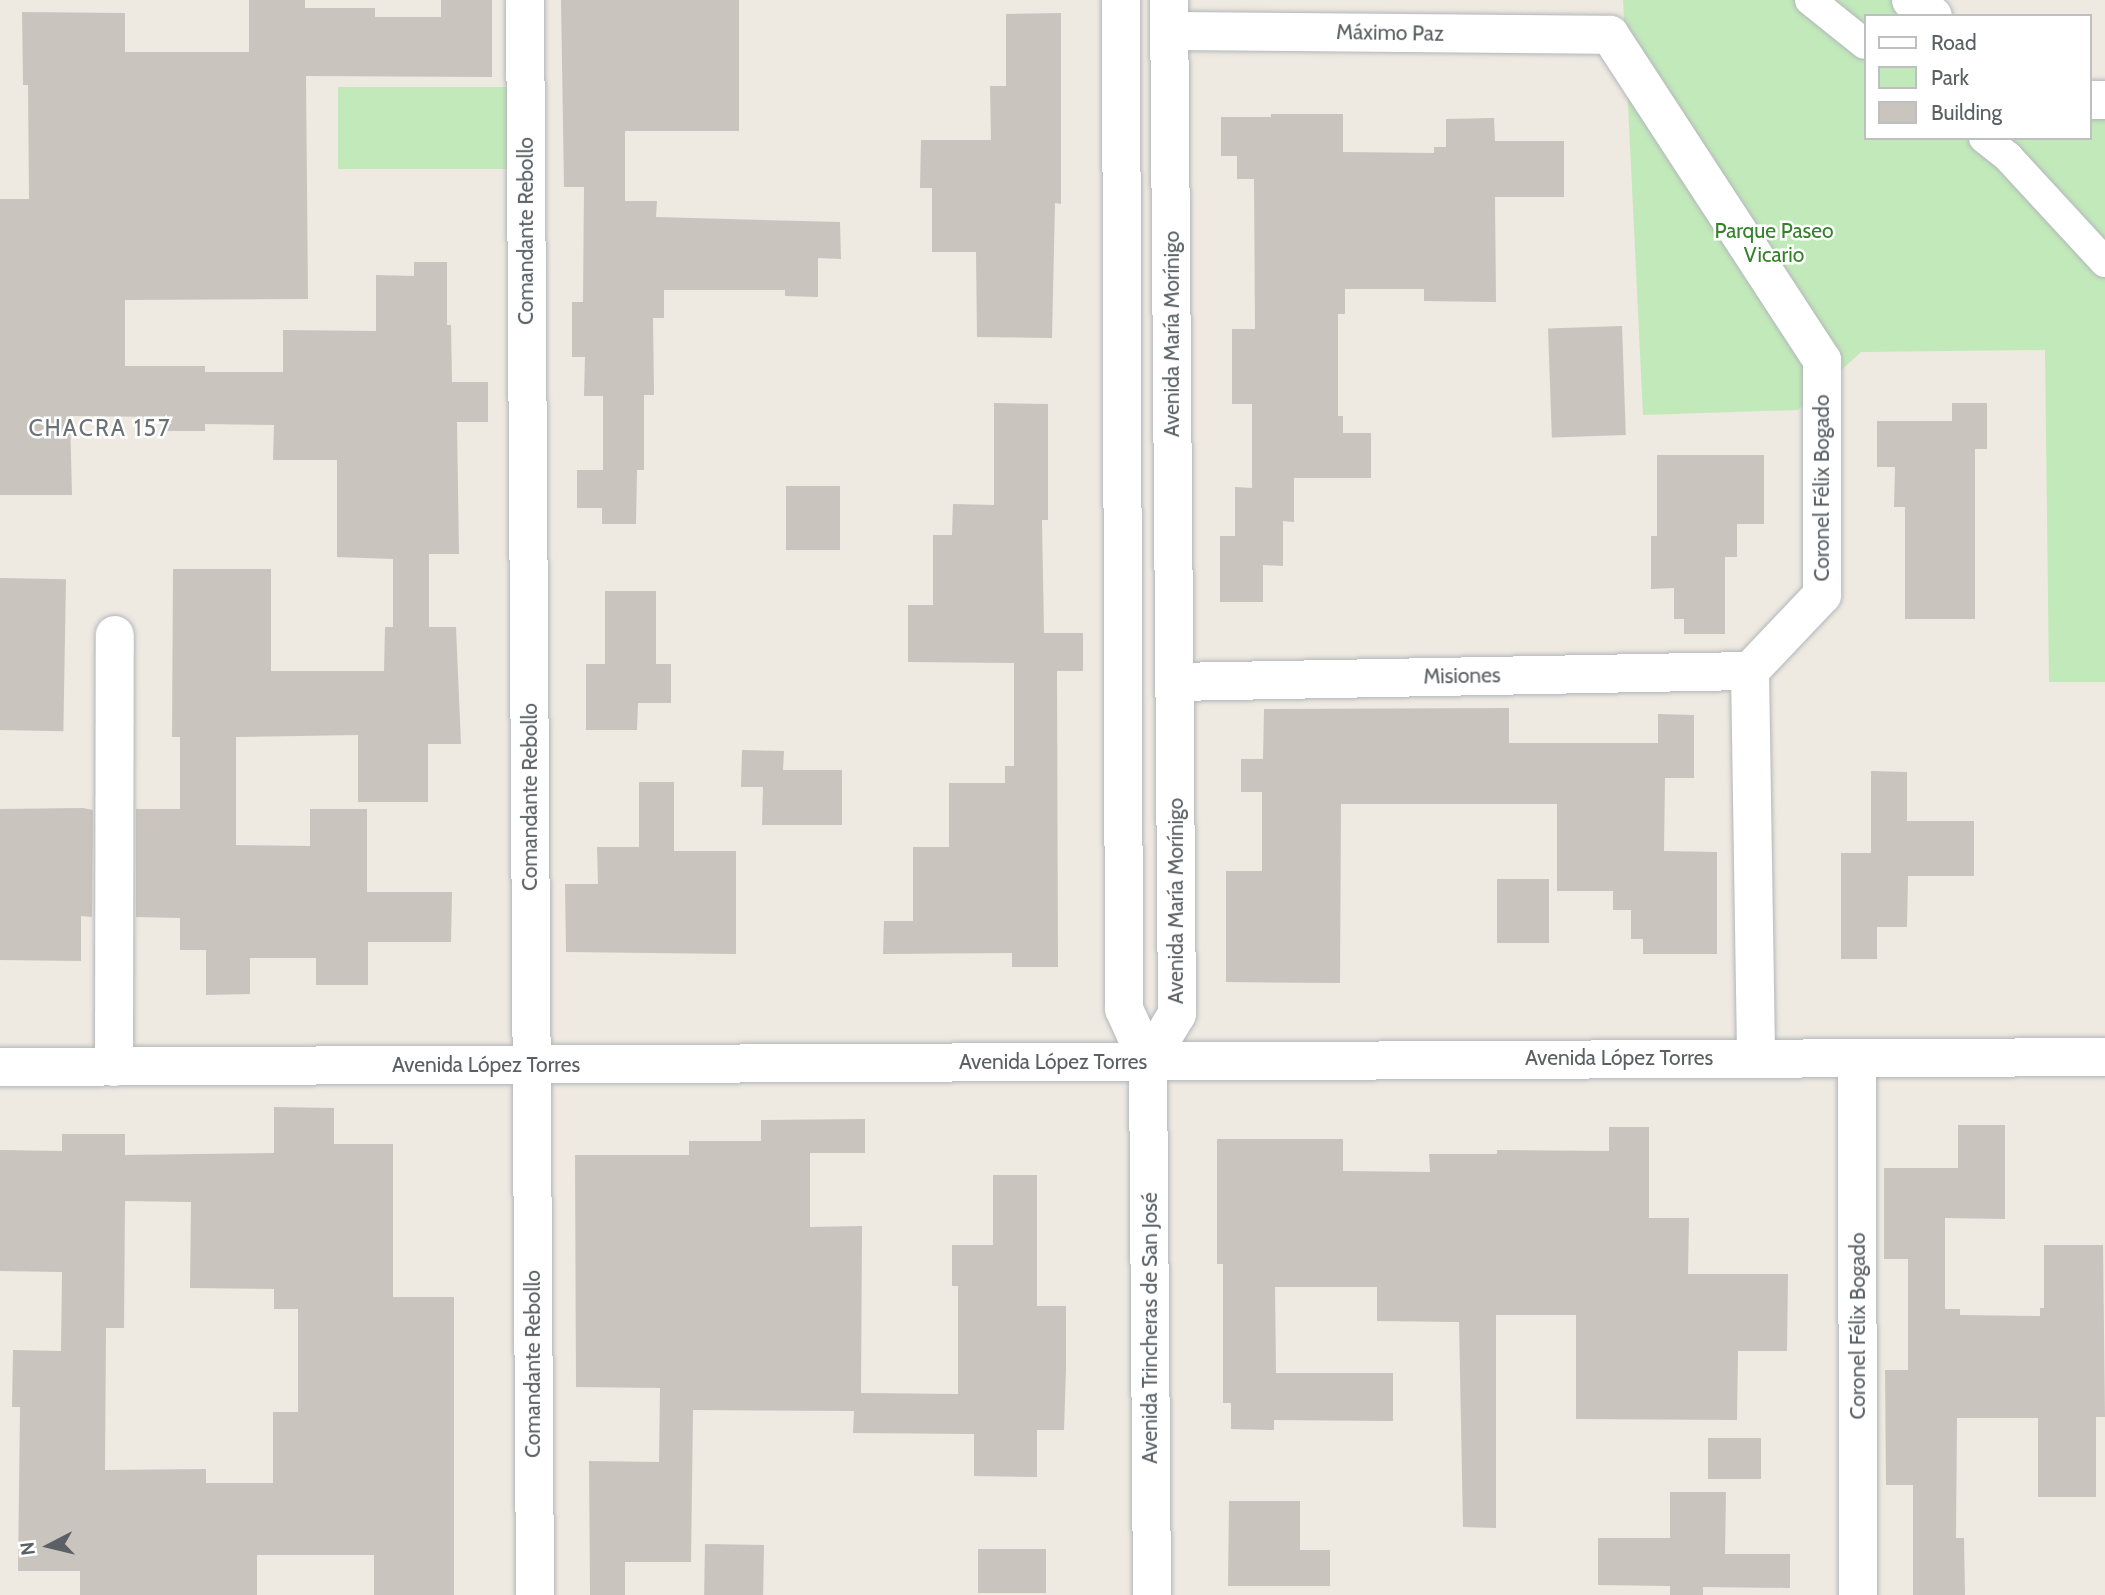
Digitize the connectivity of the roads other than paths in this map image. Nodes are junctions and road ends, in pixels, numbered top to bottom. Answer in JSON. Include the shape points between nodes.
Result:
{"nodes":[{"id":1,"x":525,"y":0,"type":"edge"},
{"id":2,"x":1121,"y":0,"type":"edge"},
{"id":3,"x":1810,"y":0,"type":"edge"},
{"id":4,"x":1911,"y":0,"type":"edge"},
{"id":5,"x":1930,"y":14,"type":"edge"},
{"id":6,"x":1169,"y":15,"type":"edge"},
{"id":7,"x":1610,"y":35,"type":"joint"},
{"id":8,"x":1864,"y":43,"type":"edge"},
{"id":9,"x":1987,"y":140,"type":"edge"},
{"id":10,"x":2105,"y":262,"type":"edge"},
{"id":11,"x":115,"y":635,"type":"dead end"},
{"id":12,"x":1750,"y":671,"type":"junction"},
{"id":13,"x":1175,"y":682,"type":"junction"},
{"id":14,"x":2105,"y":1057,"type":"edge"},
{"id":15,"x":1756,"y":1058,"type":"junction"},
{"id":16,"x":1857,"y":1058,"type":"junction"},
{"id":17,"x":1149,"y":1062,"type":"junction"},
{"id":18,"x":531,"y":1065,"type":"junction"},
{"id":19,"x":114,"y":1066,"type":"junction"},
{"id":20,"x":0,"y":1067,"type":"edge"},
{"id":21,"x":534,"y":1595,"type":"edge"},
{"id":22,"x":1152,"y":1595,"type":"edge"},
{"id":23,"x":1858,"y":1595,"type":"edge"}],
"edges":[{"from":1,"to":18,"type":"street","name":"Comandante Rebollo"},
{"from":2,"to":17,"type":"street","via":[[1124,1009]]},
{"from":3,"to":8,"type":"street"},
{"from":4,"to":5,"type":"street"},
{"from":6,"to":7,"type":"street","name":"Máximo Paz"},
{"from":6,"to":13,"type":"street","name":"Avenida María Morínigo"},
{"from":7,"to":12,"type":"street","name":"Coronel Félix Bogado","via":[[1822,360],[1822,595]]},
{"from":9,"to":10,"type":"street","via":[[2008,157]]},
{"from":11,"to":19,"type":"street"},
{"from":12,"to":13,"type":"street","name":"Misiones"},
{"from":12,"to":15,"type":"street"},
{"from":13,"to":17,"type":"street","name":"Avenida María Morínigo","via":[[1177,1014]]},
{"from":14,"to":16,"type":"street","name":"Avenida López Torres"},
{"from":15,"to":16,"type":"street","name":"Avenida López Torres"},
{"from":15,"to":17,"type":"street","name":"Avenida López Torres"},
{"from":16,"to":23,"type":"street","name":"Coronel Félix Bogado"},
{"from":17,"to":18,"type":"street","name":"Avenida López Torres"},
{"from":17,"to":22,"type":"street","name":"Avenida Trincheras de San José"},
{"from":18,"to":19,"type":"street","name":"Avenida López Torres"},
{"from":18,"to":21,"type":"street","name":"Comandante Rebollo"},
{"from":19,"to":20,"type":"street","name":"Avenida López Torres"}]}
